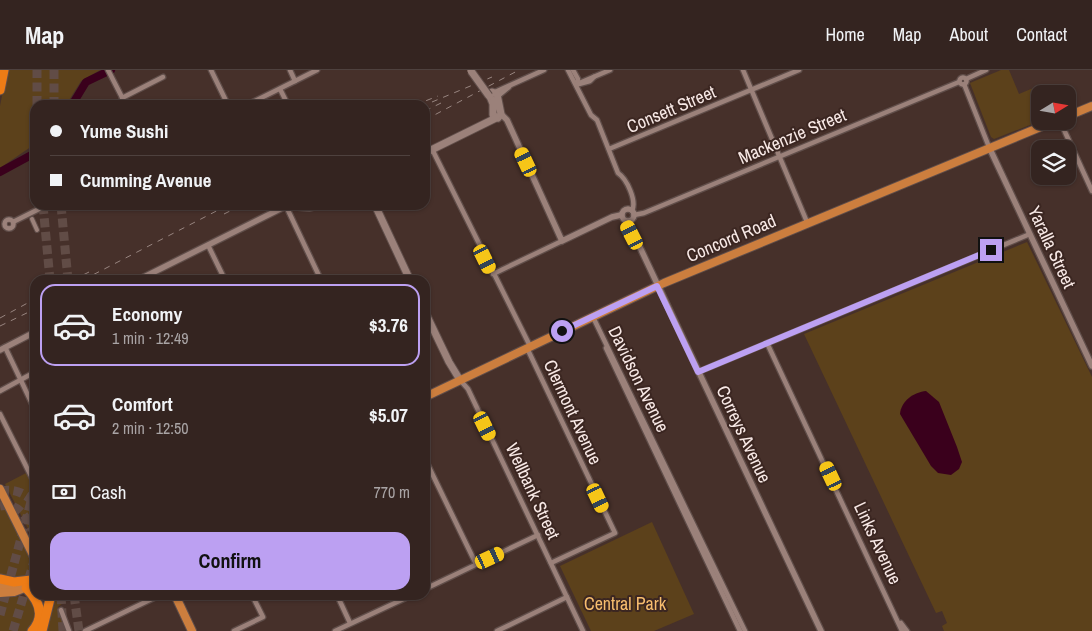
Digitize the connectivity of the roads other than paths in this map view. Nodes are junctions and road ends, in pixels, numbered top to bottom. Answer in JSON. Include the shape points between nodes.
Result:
{"nodes":[{"id":1,"x":4,"y":70,"type":"edge"},
{"id":2,"x":108,"y":70,"type":"edge"},
{"id":3,"x":210,"y":70,"type":"edge"},
{"id":4,"x":290,"y":70,"type":"edge"},
{"id":5,"x":317,"y":70,"type":"edge"},
{"id":6,"x":471,"y":70,"type":"edge"},
{"id":7,"x":476,"y":70,"type":"edge"},
{"id":8,"x":544,"y":70,"type":"edge"},
{"id":9,"x":568,"y":70,"type":"edge"},
{"id":10,"x":573,"y":70,"type":"edge"},
{"id":11,"x":610,"y":70,"type":"edge"},
{"id":12,"x":743,"y":70,"type":"edge"},
{"id":13,"x":799,"y":70,"type":"edge"},
{"id":14,"x":958,"y":70,"type":"edge"},
{"id":15,"x":986,"y":70,"type":"edge"},
{"id":16,"x":163,"y":77,"type":"dead end"},
{"id":17,"x":963,"y":80,"type":"junction"},
{"id":18,"x":295,"y":81,"type":"junction"},
{"id":19,"x":577,"y":84,"type":"junction"},
{"id":20,"x":280,"y":89,"type":"junction"},
{"id":21,"x":0,"y":90,"type":"edge"},
{"id":22,"x":751,"y":90,"type":"junction"},
{"id":23,"x":493,"y":93,"type":"junction"},
{"id":24,"x":122,"y":98,"type":"joint"},
{"id":25,"x":225,"y":100,"type":"edge"},
{"id":26,"x":257,"y":100,"type":"edge"},
{"id":27,"x":286,"y":100,"type":"edge"},
{"id":28,"x":1092,"y":106,"type":"edge"},
{"id":29,"x":1076,"y":113,"type":"edge"},
{"id":30,"x":497,"y":116,"type":"junction"},
{"id":31,"x":1032,"y":130,"type":"edge"},
{"id":32,"x":1064,"y":130,"type":"edge"},
{"id":33,"x":989,"y":147,"type":"junction"},
{"id":34,"x":432,"y":149,"type":"joint"},
{"id":35,"x":609,"y":149,"type":"junction"},
{"id":36,"x":779,"y":156,"type":"junction"},
{"id":37,"x":1092,"y":191,"type":"edge"},
{"id":38,"x":37,"y":210,"type":"edge"},
{"id":39,"x":278,"y":210,"type":"edge"},
{"id":40,"x":288,"y":210,"type":"edge"},
{"id":41,"x":376,"y":210,"type":"edge"},
{"id":42,"x":633,"y":213,"type":"junction"},
{"id":43,"x":621,"y":215,"type":"junction"},
{"id":44,"x":32,"y":219,"type":"dead end"},
{"id":45,"x":628,"y":222,"type":"junction"},
{"id":46,"x":807,"y":222,"type":"junction"},
{"id":47,"x":0,"y":228,"type":"edge"},
{"id":48,"x":37,"y":230,"type":"dead end"},
{"id":49,"x":1030,"y":234,"type":"junction"},
{"id":50,"x":562,"y":240,"type":"junction"},
{"id":51,"x":208,"y":245,"type":"junction"},
{"id":52,"x":493,"y":274,"type":"junction"},
{"id":53,"x":148,"y":275,"type":"edge"},
{"id":54,"x":223,"y":275,"type":"edge"},
{"id":55,"x":319,"y":275,"type":"edge"},
{"id":56,"x":408,"y":275,"type":"edge"},
{"id":57,"x":657,"y":286,"type":"junction"},
{"id":58,"x":593,"y":317,"type":"junction"},
{"id":59,"x":430,"y":322,"type":"edge"},
{"id":60,"x":30,"y":334,"type":"edge"},
{"id":61,"x":767,"y":343,"type":"junction"},
{"id":62,"x":529,"y":347,"type":"junction"},
{"id":63,"x":2,"y":348,"type":"edge"},
{"id":64,"x":1092,"y":366,"type":"edge"},
{"id":65,"x":698,"y":372,"type":"junction"},
{"id":66,"x":30,"y":375,"type":"edge"},
{"id":67,"x":20,"y":380,"type":"junction"},
{"id":68,"x":460,"y":380,"type":"junction"},
{"id":69,"x":0,"y":390,"type":"edge"},
{"id":70,"x":430,"y":395,"type":"edge"},
{"id":71,"x":30,"y":400,"type":"edge"},
{"id":72,"x":0,"y":414,"type":"edge"},
{"id":73,"x":430,"y":469,"type":"edge"},
{"id":74,"x":30,"y":474,"type":"edge"},
{"id":75,"x":0,"y":489,"type":"edge"},
{"id":76,"x":538,"y":535,"type":"junction"},
{"id":77,"x":30,"y":543,"type":"edge"},
{"id":78,"x":550,"y":563,"type":"junction"},
{"id":79,"x":476,"y":564,"type":"junction"},
{"id":80,"x":0,"y":579,"type":"edge"},
{"id":81,"x":30,"y":583,"type":"edge"},
{"id":82,"x":30,"y":583,"type":"edge"},
{"id":83,"x":30,"y":584,"type":"edge"},
{"id":84,"x":0,"y":587,"type":"edge"},
{"id":85,"x":430,"y":587,"type":"edge"},
{"id":86,"x":0,"y":593,"type":"edge"},
{"id":87,"x":567,"y":597,"type":"junction"},
{"id":88,"x":37,"y":600,"type":"edge"},
{"id":89,"x":50,"y":600,"type":"edge"},
{"id":90,"x":150,"y":600,"type":"edge"},
{"id":91,"x":177,"y":600,"type":"edge"},
{"id":92,"x":254,"y":600,"type":"edge"},
{"id":93,"x":339,"y":600,"type":"edge"},
{"id":94,"x":401,"y":600,"type":"edge"},
{"id":95,"x":61,"y":610,"type":"dead end"},
{"id":96,"x":350,"y":624,"type":"junction"},
{"id":97,"x":32,"y":631,"type":"edge"},
{"id":98,"x":40,"y":631,"type":"edge"},
{"id":99,"x":69,"y":631,"type":"edge"},
{"id":100,"x":85,"y":631,"type":"edge"},
{"id":101,"x":192,"y":631,"type":"edge"},
{"id":102,"x":234,"y":631,"type":"edge"},
{"id":103,"x":335,"y":631,"type":"edge"},
{"id":104,"x":497,"y":631,"type":"edge"},
{"id":105,"x":583,"y":631,"type":"edge"},
{"id":106,"x":740,"y":631,"type":"edge"},
{"id":107,"x":745,"y":631,"type":"edge"},
{"id":108,"x":821,"y":631,"type":"edge"},
{"id":109,"x":905,"y":631,"type":"edge"}],
"edges":[{"from":1,"to":21,"type":"highway"},
{"from":2,"to":24,"type":"street"},
{"from":3,"to":25,"type":"street"},
{"from":4,"to":18,"type":"street"},
{"from":5,"to":18,"type":"street"},
{"from":6,"to":23,"type":"main road","bridge":true},
{"from":7,"to":23,"type":"main road"},
{"from":8,"to":23,"type":"street"},
{"from":9,"to":19,"type":"street"},
{"from":10,"to":19,"type":"street"},
{"from":11,"to":19,"type":"street"},
{"from":12,"to":22,"type":"street"},
{"from":13,"to":22,"type":"street","name":"Consett Street"},
{"from":14,"to":17,"type":"street","name":"Yaralla Street"},
{"from":15,"to":17,"type":"street","name":"Mackenzie Street"},
{"from":16,"to":24,"type":"street"},
{"from":17,"to":33,"type":"street","name":"Yaralla Street"},
{"from":17,"to":36,"type":"street","name":"Mackenzie Street"},
{"from":18,"to":20,"type":"street"},
{"from":19,"to":35,"type":"street"},
{"from":20,"to":26,"type":"street"},
{"from":20,"to":27,"type":"street"},
{"from":22,"to":35,"type":"street","name":"Consett Street"},
{"from":22,"to":36,"type":"street"},
{"from":23,"to":30,"type":"main road"},
{"from":28,"to":29,"type":"main road"},
{"from":30,"to":34,"type":"main road"},
{"from":30,"to":50,"type":"street","via":[[510,126]]},
{"from":31,"to":33,"type":"main road","name":"Concord Road"},
{"from":32,"to":37,"type":"street"},
{"from":33,"to":46,"type":"main road","name":"Concord Road"},
{"from":33,"to":49,"type":"street","name":"Yaralla Street"},
{"from":34,"to":52,"type":"street"},
{"from":35,"to":42,"type":"street","via":[[634,202]]},
{"from":36,"to":42,"type":"street","name":"Mackenzie Street","via":[[644,213]]},
{"from":36,"to":46,"type":"street"},
{"from":38,"to":47,"type":"street","via":[[13,222],[7,220]]},
{"from":39,"to":51,"type":"street"},
{"from":40,"to":55,"type":"street"},
{"from":41,"to":56,"type":"main road"},
{"from":42,"to":43,"type":"street","via":[[624,210]]},
{"from":42,"to":45,"type":"street","via":[[633,219]]},
{"from":43,"to":45,"type":"street"},
{"from":43,"to":50,"type":"street","via":[[612,216]]},
{"from":44,"to":48,"type":"street"},
{"from":45,"to":57,"type":"street","name":"Correys Avenue"},
{"from":46,"to":57,"type":"main road","name":"Concord Road"},
{"from":49,"to":61,"type":"street"},
{"from":49,"to":64,"type":"street","name":"Yaralla Street"},
{"from":50,"to":52,"type":"street"},
{"from":51,"to":53,"type":"street"},
{"from":51,"to":54,"type":"street"},
{"from":52,"to":62,"type":"street"},
{"from":57,"to":58,"type":"main road","name":"Concord Road"},
{"from":57,"to":65,"type":"street","name":"Correys Avenue"},
{"from":58,"to":62,"type":"main road","name":"Concord Road"},
{"from":58,"to":106,"type":"street","name":"Davidson Avenue"},
{"from":58,"to":107,"type":"street","name":"Davidson Avenue"},
{"from":59,"to":68,"type":"main road","name":"Wellbank Street"},
{"from":60,"to":63,"type":"street"},
{"from":61,"to":65,"type":"street"},
{"from":61,"to":109,"type":"street","name":"Links Avenue"},
{"from":62,"to":68,"type":"main road","name":"Concord Road"},
{"from":62,"to":78,"type":"street","name":"Clermont Avenue","via":[[615,533]]},
{"from":63,"to":67,"type":"street"},
{"from":65,"to":108,"type":"street","name":"Correys Avenue"},
{"from":66,"to":67,"type":"street"},
{"from":67,"to":69,"type":"street"},
{"from":67,"to":71,"type":"street"},
{"from":68,"to":70,"type":"main road","name":"Concord Road"},
{"from":68,"to":76,"type":"street","name":"Wellbank Street","via":[[468,389]]},
{"from":72,"to":74,"type":"street"},
{"from":73,"to":79,"type":"street"},
{"from":75,"to":77,"type":"main road"},
{"from":76,"to":78,"type":"street","name":"Wellbank Street"},
{"from":76,"to":79,"type":"street"},
{"from":78,"to":87,"type":"street","name":"Wellbank Street"},
{"from":79,"to":85,"type":"street"},
{"from":80,"to":81,"type":"highway"},
{"from":82,"to":84,"type":"main road"},
{"from":83,"to":86,"type":"main road"},
{"from":87,"to":104,"type":"street"},
{"from":87,"to":105,"type":"street","name":"Wellbank Street"},
{"from":88,"to":97,"type":"highway","via":[[40,610],[38,623]]},
{"from":89,"to":98,"type":"highway"},
{"from":90,"to":100,"type":"street"},
{"from":91,"to":101,"type":"main road"},
{"from":92,"to":102,"type":"street","via":[[263,617]]},
{"from":93,"to":96,"type":"street"},
{"from":94,"to":96,"type":"street"},
{"from":95,"to":99,"type":"street"},
{"from":96,"to":103,"type":"street"}]}
